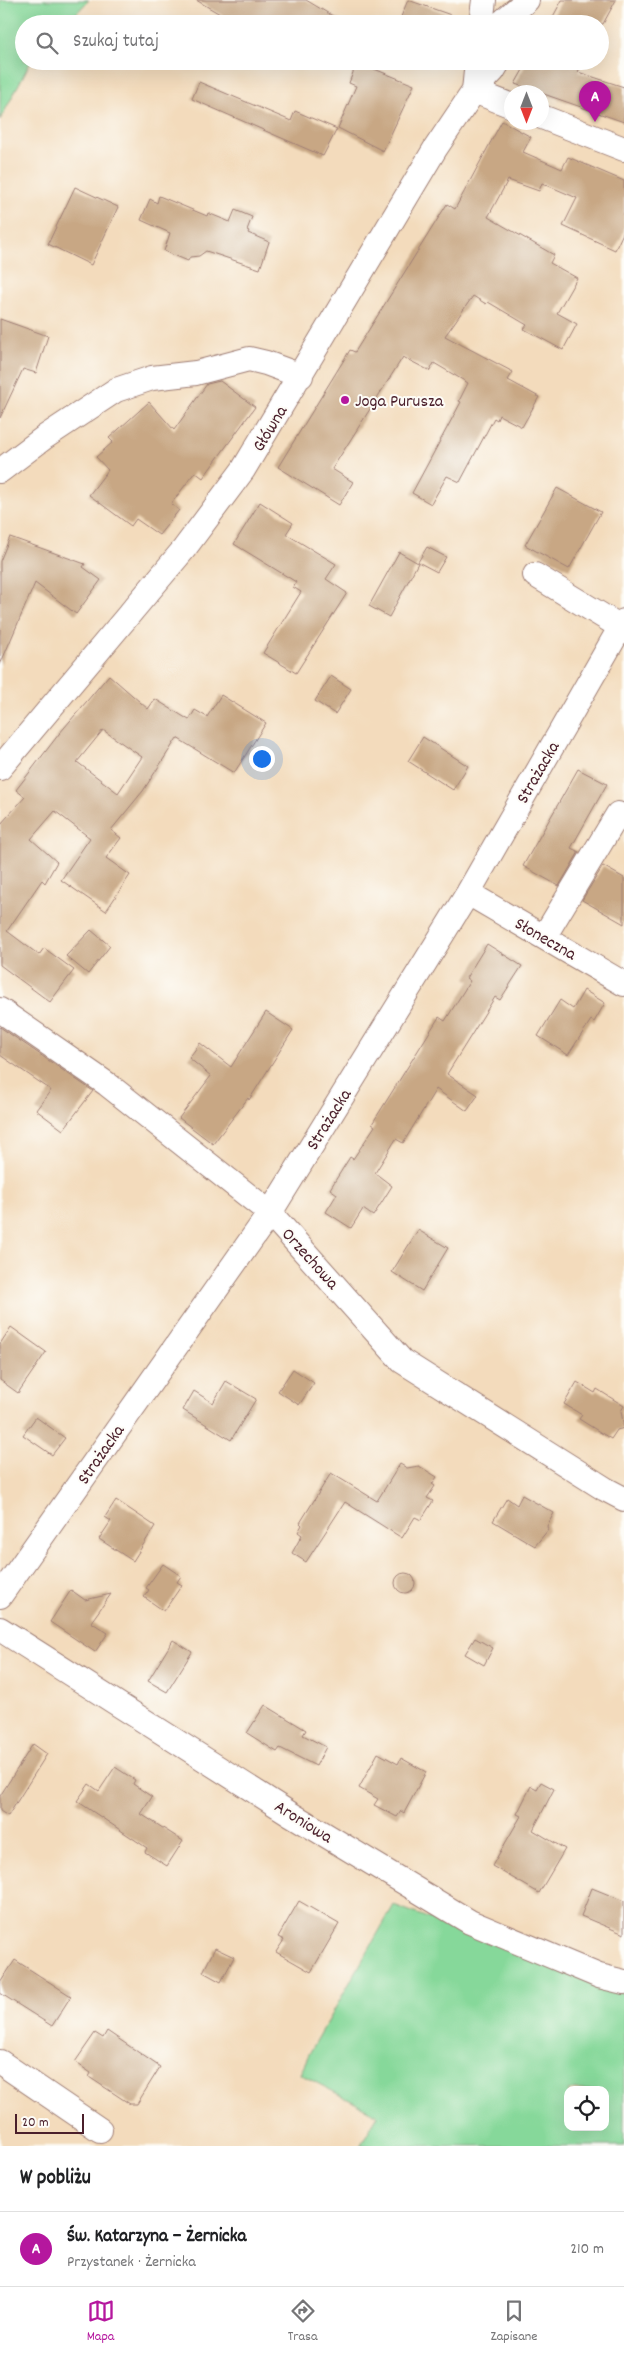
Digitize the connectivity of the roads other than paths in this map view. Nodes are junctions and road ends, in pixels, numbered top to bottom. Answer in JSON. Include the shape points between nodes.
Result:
{"nodes":[{"id":1,"x":484,"y":0,"type":"edge"},
{"id":2,"x":527,"y":0,"type":"edge"},
{"id":3,"x":532,"y":0,"type":"edge"},
{"id":4,"x":482,"y":15,"type":"edge"},
{"id":5,"x":510,"y":15,"type":"edge"},
{"id":6,"x":525,"y":15,"type":"edge"},
{"id":7,"x":476,"y":70,"type":"edge"},
{"id":8,"x":494,"y":70,"type":"edge"},
{"id":9,"x":474,"y":91,"type":"junction"},
{"id":10,"x":504,"y":103,"type":"edge"},
{"id":11,"x":549,"y":120,"type":"edge"},
{"id":12,"x":624,"y":149,"type":"edge"},
{"id":13,"x":300,"y":376,"type":"junction"},
{"id":14,"x":0,"y":471,"type":"edge"},
{"id":15,"x":535,"y":575,"type":"dead end"},
{"id":16,"x":623,"y":626,"type":"edge"},
{"id":17,"x":0,"y":768,"type":"edge"},
{"id":18,"x":618,"y":814,"type":"dead end"},
{"id":19,"x":468,"y":893,"type":"junction"},
{"id":20,"x":544,"y":937,"type":"junction"},
{"id":21,"x":624,"y":984,"type":"edge"},
{"id":22,"x":0,"y":1010,"type":"edge"},
{"id":23,"x":270,"y":1213,"type":"junction"},
{"id":24,"x":624,"y":1498,"type":"edge"},
{"id":25,"x":0,"y":1596,"type":"edge"},
{"id":26,"x":0,"y":1629,"type":"edge"},
{"id":27,"x":624,"y":1982,"type":"edge"},
{"id":28,"x":0,"y":2062,"type":"edge"},
{"id":29,"x":100,"y":2130,"type":"dead end"}],
"edges":[{"from":1,"to":4,"type":"street"},
{"from":2,"to":5,"type":"street"},
{"from":3,"to":6,"type":"street"},
{"from":7,"to":9,"type":"street"},
{"from":8,"to":9,"type":"street","name":"Główna"},
{"from":9,"to":10,"type":"street"},
{"from":9,"to":13,"type":"street","name":"Główna","via":[[435,149]]},
{"from":11,"to":12,"type":"street"},
{"from":13,"to":14,"type":"street","via":[[249,359],[196,373],[152,378],[116,390]]},
{"from":13,"to":17,"type":"street","name":"Główna","via":[[244,470],[184,549]]},
{"from":15,"to":16,"type":"street"},
{"from":16,"to":19,"type":"street","name":"Strażacka"},
{"from":18,"to":20,"type":"street"},
{"from":19,"to":20,"type":"street","name":"Słoneczna"},
{"from":19,"to":23,"type":"street","name":"Strażacka"},
{"from":20,"to":21,"type":"street","name":"Słoneczna"},
{"from":22,"to":23,"type":"street","name":"Orzechowa","via":[[107,1084]]},
{"from":23,"to":24,"type":"street","name":"Orzechowa","via":[[402,1361]]},
{"from":23,"to":25,"type":"street","name":"Strażacka"},
{"from":26,"to":27,"type":"street","name":"Aroniowa","via":[[289,1813],[470,1922],[598,1976]]},
{"from":28,"to":29,"type":"street"}]}
